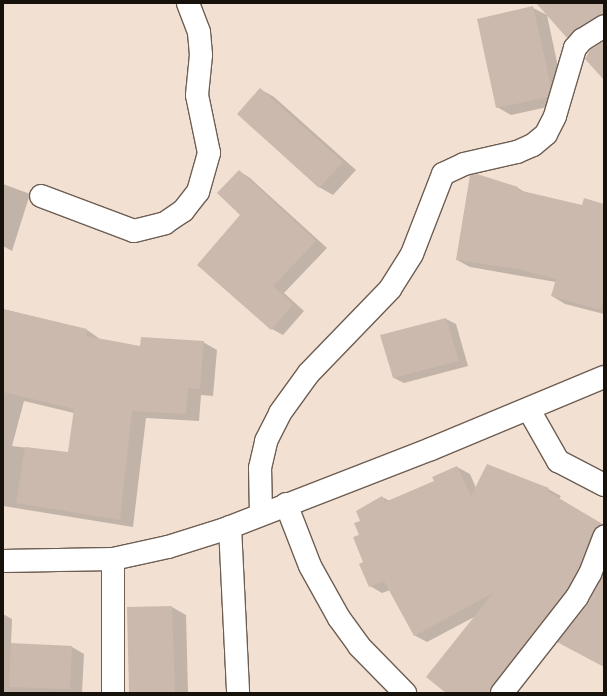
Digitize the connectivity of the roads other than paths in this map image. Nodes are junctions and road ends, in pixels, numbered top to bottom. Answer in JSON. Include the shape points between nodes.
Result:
{"nodes":[{"id":1,"x":188,"y":3,"type":"edge"},
{"id":2,"x":604,"y":26,"type":"edge"},
{"id":3,"x":41,"y":196,"type":"dead end"},
{"id":4,"x":604,"y":377,"type":"edge"},
{"id":5,"x":529,"y":410,"type":"junction"},
{"id":6,"x":604,"y":485,"type":"edge"},
{"id":7,"x":286,"y":504,"type":"junction"},
{"id":8,"x":261,"y":514,"type":"junction"},
{"id":9,"x":230,"y":527,"type":"junction"},
{"id":10,"x":604,"y":537,"type":"edge"},
{"id":11,"x":113,"y":559,"type":"junction"},
{"id":12,"x":3,"y":561,"type":"edge"},
{"id":13,"x":113,"y":693,"type":"edge"},
{"id":14,"x":238,"y":693,"type":"edge"},
{"id":15,"x":405,"y":693,"type":"edge"},
{"id":16,"x":502,"y":693,"type":"edge"}],
"edges":[{"from":1,"to":3,"type":"street","via":[[199,32],[201,55],[198,95],[210,153],[198,192],[183,211],[165,223],[134,231]]},
{"from":2,"to":8,"type":"street","via":[[582,40],[575,48],[555,116],[546,134],[533,145],[517,152],[464,164],[443,174],[412,254],[390,289],[309,373],[280,413],[266,441],[260,468]]},
{"from":4,"to":5,"type":"street"},
{"from":5,"to":6,"type":"street","via":[[558,461]]},
{"from":5,"to":7,"type":"street"},
{"from":7,"to":8,"type":"street"},
{"from":7,"to":15,"type":"street","via":[[310,566],[339,618],[359,646]]},
{"from":8,"to":9,"type":"street"},
{"from":9,"to":11,"type":"street","via":[[168,547]]},
{"from":9,"to":14,"type":"street"},
{"from":10,"to":16,"type":"street","via":[[590,574],[577,597]]},
{"from":11,"to":12,"type":"street"},
{"from":11,"to":13,"type":"street"}]}
